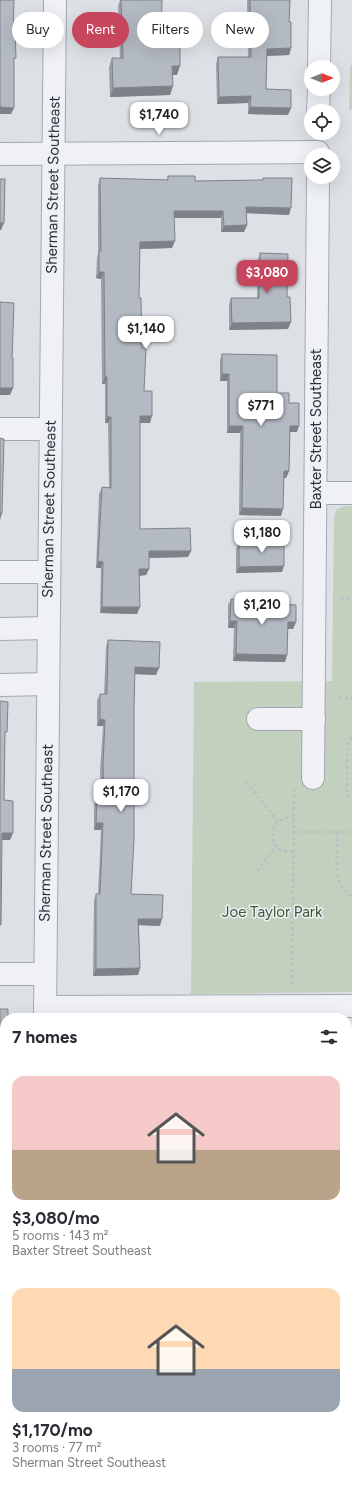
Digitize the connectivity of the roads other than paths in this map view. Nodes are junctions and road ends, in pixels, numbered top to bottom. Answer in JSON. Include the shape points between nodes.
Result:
{"nodes":[{"id":1,"x":55,"y":0,"type":"edge"},
{"id":2,"x":320,"y":0,"type":"edge"},
{"id":3,"x":319,"y":60,"type":"edge"},
{"id":4,"x":318,"y":147,"type":"edge"},
{"id":5,"x":0,"y":154,"type":"edge"},
{"id":6,"x":53,"y":154,"type":"junction"},
{"id":7,"x":318,"y":184,"type":"edge"},
{"id":8,"x":0,"y":429,"type":"edge"},
{"id":9,"x":50,"y":429,"type":"junction"},
{"id":10,"x":316,"y":493,"type":"junction"},
{"id":11,"x":352,"y":493,"type":"edge"},
{"id":12,"x":0,"y":572,"type":"edge"},
{"id":13,"x":49,"y":572,"type":"junction"},
{"id":14,"x":48,"y":628,"type":"junction"},
{"id":15,"x":0,"y":629,"type":"edge"},
{"id":16,"x":48,"y":684,"type":"junction"},
{"id":17,"x":0,"y":685,"type":"edge"},
{"id":18,"x":258,"y":719,"type":"dead end"},
{"id":19,"x":314,"y":719,"type":"junction"},
{"id":20,"x":313,"y":778,"type":"dead end"},
{"id":21,"x":0,"y":974,"type":"edge"},
{"id":22,"x":45,"y":974,"type":"junction"},
{"id":23,"x":352,"y":1006,"type":"edge"},
{"id":24,"x":45,"y":1012,"type":"edge"},
{"id":25,"x":312,"y":1012,"type":"edge"}],
"edges":[{"from":1,"to":6,"type":"street","name":"Sherman Street Southeast"},
{"from":2,"to":3,"type":"street"},
{"from":4,"to":6,"type":"street"},
{"from":5,"to":6,"type":"street"},
{"from":6,"to":9,"type":"street","name":"Sherman Street Southeast"},
{"from":7,"to":10,"type":"street","name":"Baxter Street Southeast"},
{"from":8,"to":9,"type":"street"},
{"from":9,"to":13,"type":"street","name":"Sherman Street Southeast"},
{"from":10,"to":11,"type":"street"},
{"from":10,"to":19,"type":"street","name":"Baxter Street Southeast"},
{"from":12,"to":13,"type":"street"},
{"from":13,"to":14,"type":"street","name":"Sherman Street Southeast"},
{"from":14,"to":15,"type":"street"},
{"from":14,"to":16,"type":"street","name":"Sherman Street Southeast"},
{"from":16,"to":17,"type":"street"},
{"from":16,"to":22,"type":"street","name":"Sherman Street Southeast"},
{"from":18,"to":19,"type":"street"},
{"from":19,"to":20,"type":"street","name":"Baxter Street Southeast"},
{"from":21,"to":22,"type":"street"},
{"from":22,"to":24,"type":"street","name":"Sherman Street Southeast"},
{"from":23,"to":25,"type":"street"},
{"from":24,"to":25,"type":"street"}]}
